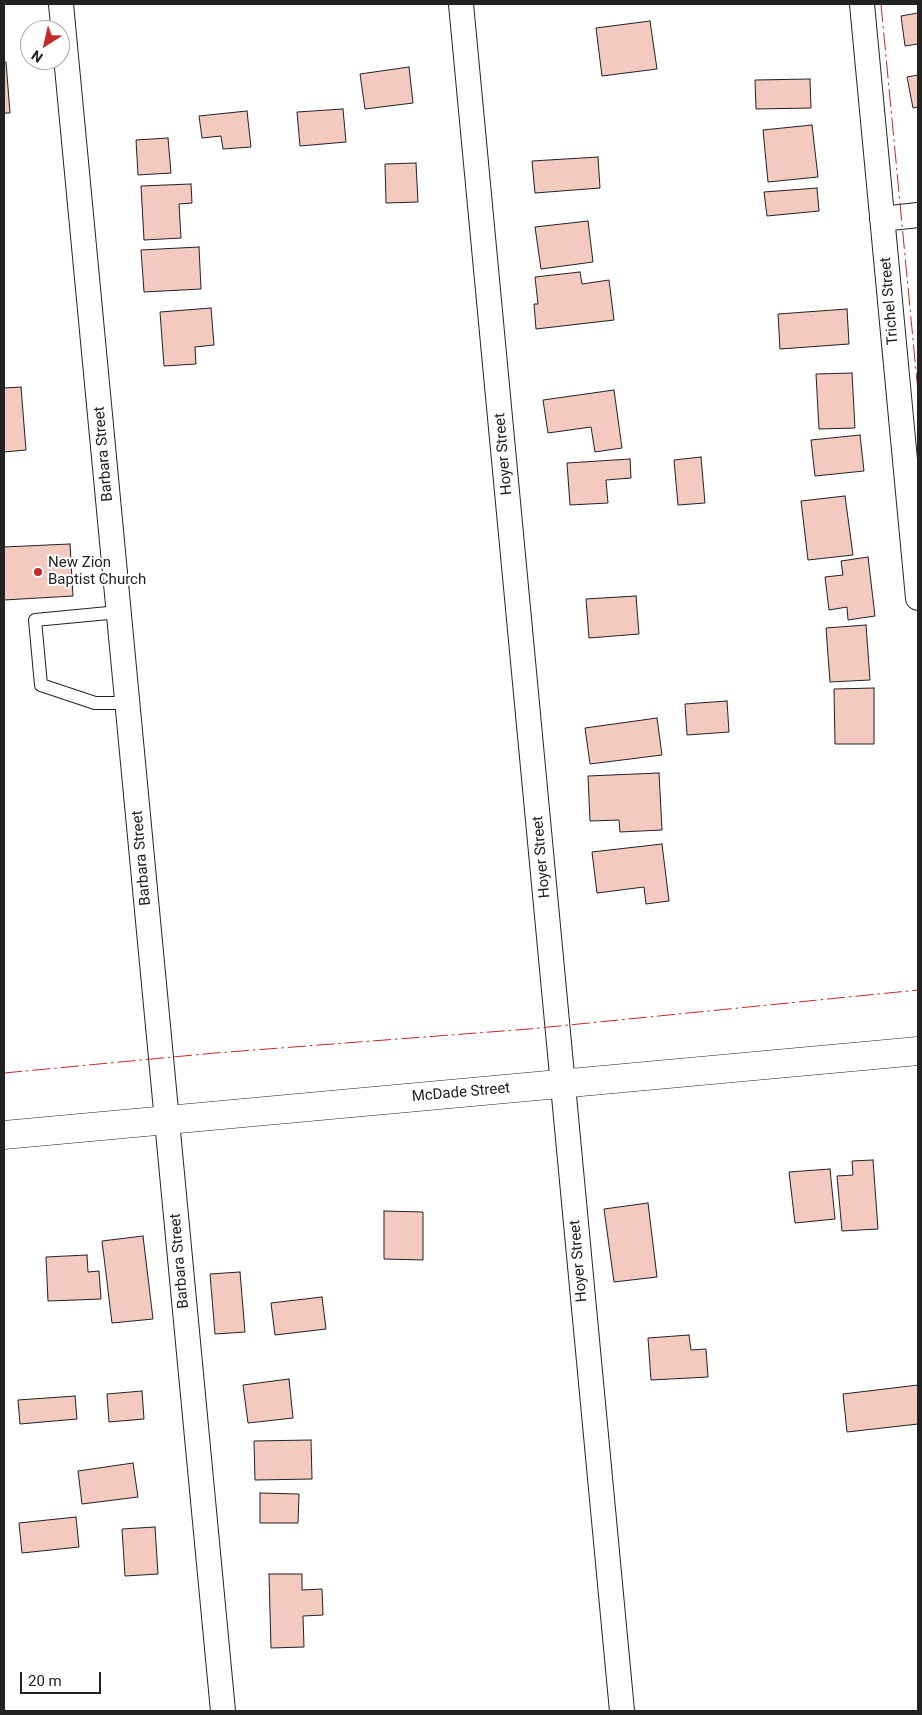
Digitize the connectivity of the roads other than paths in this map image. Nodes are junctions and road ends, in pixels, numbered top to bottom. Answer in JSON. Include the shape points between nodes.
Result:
{"nodes":[{"id":1,"x":61,"y":4,"type":"edge"},
{"id":2,"x":461,"y":4,"type":"edge"},
{"id":3,"x":862,"y":4,"type":"edge"},
{"id":4,"x":918,"y":215,"type":"edge"},
{"id":5,"x":882,"y":219,"type":"junction"},
{"id":6,"x":918,"y":598,"type":"edge"},
{"id":7,"x":119,"y":612,"type":"junction"},
{"id":8,"x":128,"y":702,"type":"junction"},
{"id":9,"x":918,"y":1051,"type":"edge"},
{"id":10,"x":563,"y":1084,"type":"junction"},
{"id":11,"x":167,"y":1120,"type":"junction"},
{"id":12,"x":4,"y":1135,"type":"edge"},
{"id":13,"x":224,"y":1711,"type":"edge"},
{"id":14,"x":622,"y":1711,"type":"edge"}],
"edges":[{"from":1,"to":7,"type":"street","name":"Barbara Street"},
{"from":2,"to":10,"type":"street","name":"Hoyer Street"},
{"from":3,"to":5,"type":"street","name":"Trichel Street"},
{"from":4,"to":5,"type":"street"},
{"from":5,"to":6,"type":"street","name":"Trichel Street"},
{"from":7,"to":8,"type":"street","name":"Barbara Street"},
{"from":7,"to":8,"type":"lane","via":[[36,620],[41,684],[95,703]]},
{"from":8,"to":11,"type":"street","name":"Barbara Street"},
{"from":9,"to":10,"type":"street","name":"McDade Street"},
{"from":10,"to":11,"type":"street","name":"McDade Street"},
{"from":10,"to":14,"type":"street","name":"Hoyer Street"},
{"from":11,"to":12,"type":"street","name":"McDade Street"},
{"from":11,"to":13,"type":"street","name":"Barbara Street"}]}
